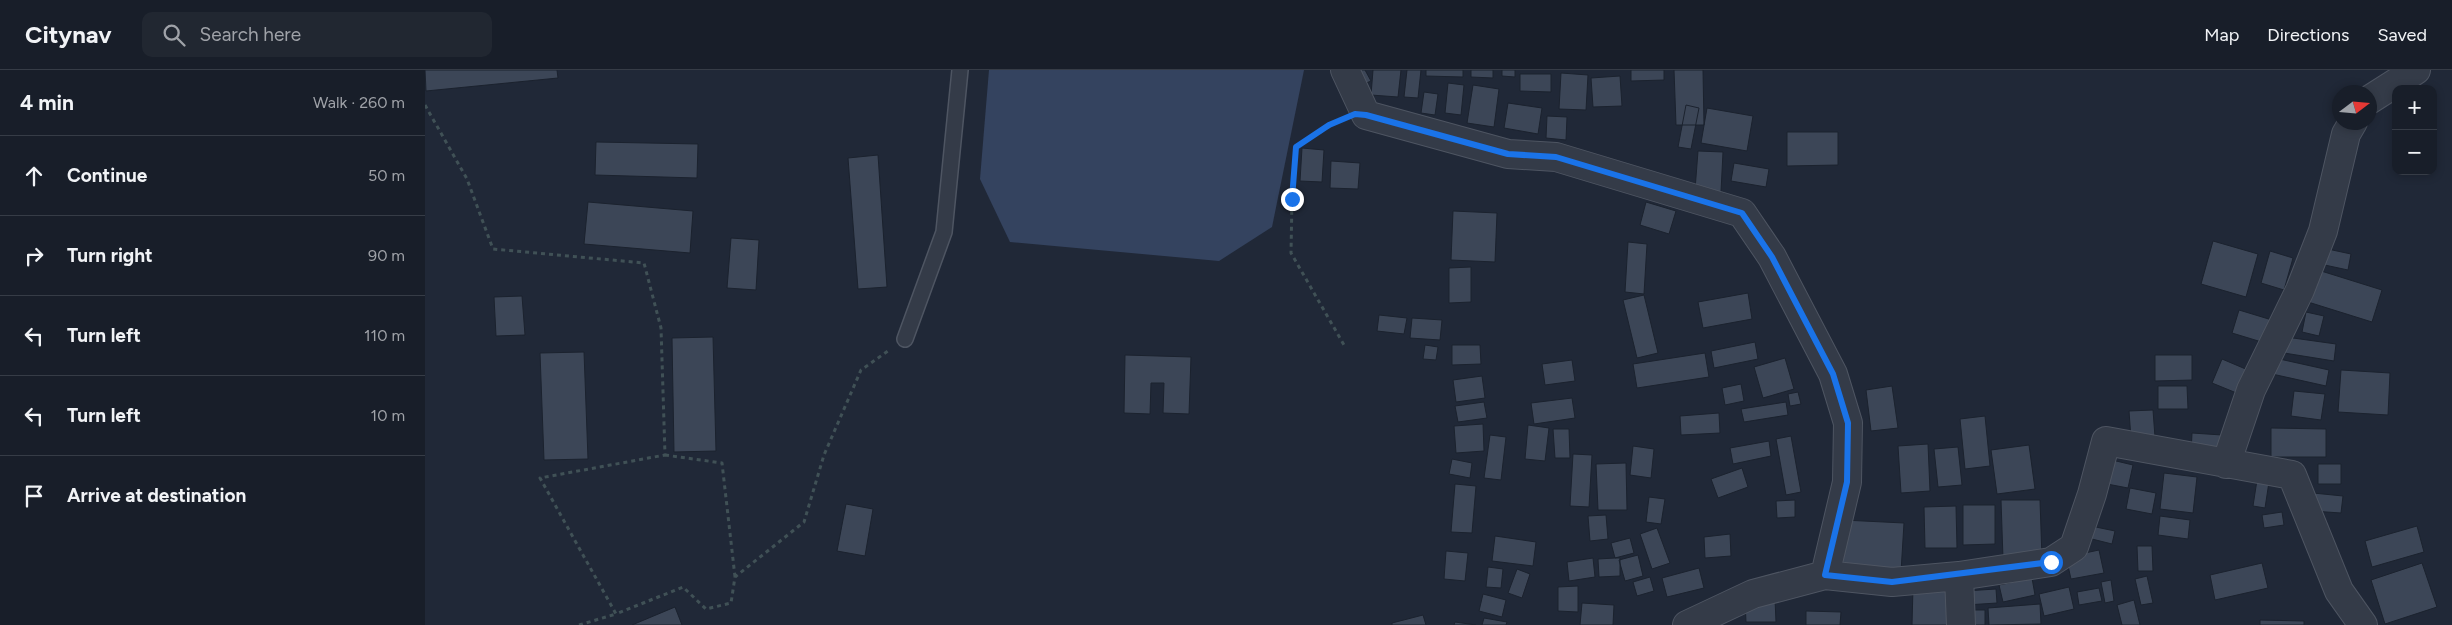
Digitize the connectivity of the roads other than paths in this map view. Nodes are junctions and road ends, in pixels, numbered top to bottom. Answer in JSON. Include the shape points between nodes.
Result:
{"nodes":[{"id":1,"x":960,"y":70,"type":"edge"},
{"id":2,"x":1345,"y":70,"type":"edge"},
{"id":3,"x":2416,"y":70,"type":"edge"},
{"id":4,"x":2377,"y":95,"type":"edge"},
{"id":5,"x":2348,"y":130,"type":"edge"},
{"id":6,"x":905,"y":339,"type":"road end"},
{"id":7,"x":2226,"y":464,"type":"junction"},
{"id":8,"x":1825,"y":575,"type":"junction"},
{"id":9,"x":1959,"y":576,"type":"junction"},
{"id":10,"x":1687,"y":625,"type":"edge"},
{"id":11,"x":1961,"y":625,"type":"edge"},
{"id":12,"x":2363,"y":625,"type":"edge"}],
"edges":[{"from":1,"to":6,"type":"lane","via":[[945,232]]},
{"from":2,"to":8,"type":"street","via":[[1366,115],[1508,154],[1556,157],[1742,213],[1772,257],[1833,374],[1848,423],[1847,482]]},
{"from":3,"to":4,"type":"street"},
{"from":5,"to":7,"type":"street","via":[[2320,239],[2300,290],[2251,390]]},
{"from":7,"to":9,"type":"street","via":[[2106,441],[2075,547],[2051,562]]},
{"from":7,"to":12,"type":"street","via":[[2292,475],[2339,591]]},
{"from":8,"to":9,"type":"street","via":[[1892,582]]},
{"from":8,"to":10,"type":"street","via":[[1753,594]]},
{"from":9,"to":11,"type":"street"}]}
